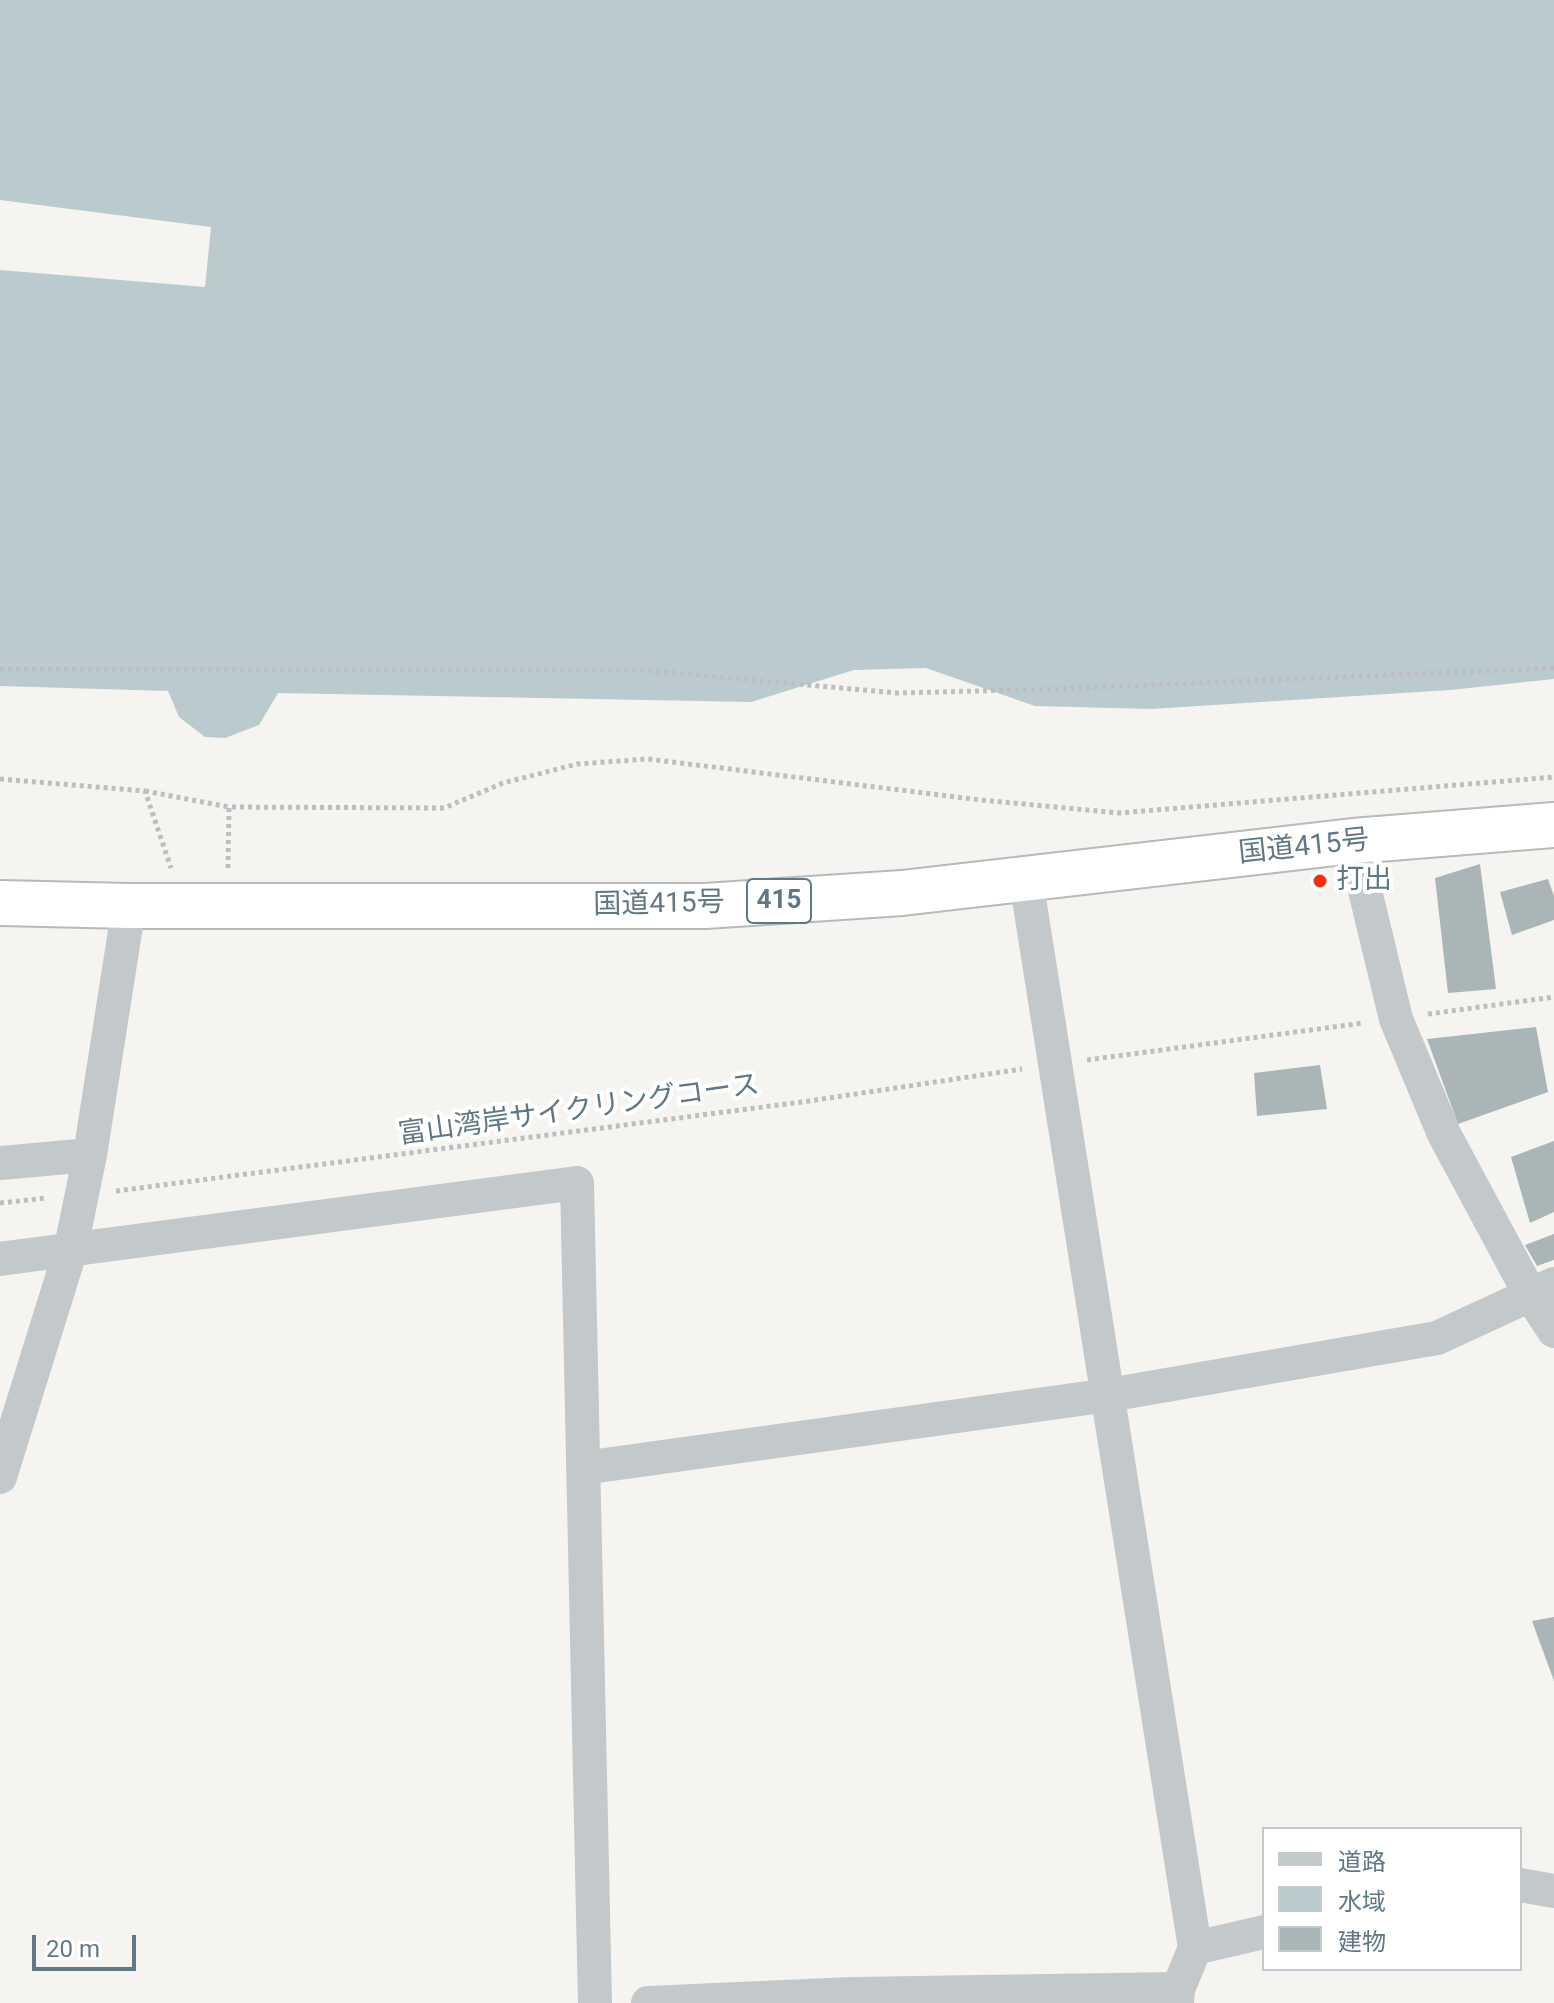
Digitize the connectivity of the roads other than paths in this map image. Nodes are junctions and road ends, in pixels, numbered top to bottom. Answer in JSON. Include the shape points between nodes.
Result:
{"nodes":[{"id":1,"x":1554,"y":825,"type":"edge"},
{"id":2,"x":1353,"y":841,"type":"junction"},
{"id":3,"x":1026,"y":880,"type":"junction"},
{"id":4,"x":0,"y":903,"type":"edge"},
{"id":5,"x":129,"y":906,"type":"junction"},
{"id":6,"x":90,"y":1155,"type":"junction"},
{"id":7,"x":0,"y":1163,"type":"edge"},
{"id":8,"x":70,"y":1252,"type":"junction"},
{"id":9,"x":0,"y":1259,"type":"edge"},
{"id":10,"x":1543,"y":1290,"type":"edge"},
{"id":11,"x":1554,"y":1331,"type":"edge"},
{"id":12,"x":1109,"y":1395,"type":"junction"},
{"id":13,"x":583,"y":1468,"type":"junction"},
{"id":14,"x":0,"y":1477,"type":"edge"},
{"id":15,"x":1522,"y":1885,"type":"edge"},
{"id":16,"x":1554,"y":1891,"type":"edge"},
{"id":17,"x":1262,"y":1932,"type":"edge"},
{"id":18,"x":1195,"y":1948,"type":"junction"},
{"id":19,"x":1178,"y":1996,"type":"edge"},
{"id":20,"x":595,"y":2003,"type":"edge"},
{"id":21,"x":648,"y":2003,"type":"edge"}],
"edges":[{"from":1,"to":2,"type":"highway","name":"国道415号","number":"415"},
{"from":2,"to":3,"type":"highway","name":"国道415号","number":"415"},
{"from":2,"to":10,"type":"street","via":[[1396,1019],[1444,1134]]},
{"from":3,"to":5,"type":"highway","name":"国道415号","number":"415","via":[[705,906]]},
{"from":3,"to":12,"type":"street"},
{"from":4,"to":5,"type":"highway","name":"国道415号","number":"415"},
{"from":5,"to":6,"type":"street"},
{"from":6,"to":7,"type":"street"},
{"from":6,"to":8,"type":"street"},
{"from":8,"to":9,"type":"street"},
{"from":8,"to":13,"type":"street","via":[[577,1183]]},
{"from":8,"to":14,"type":"street"},
{"from":10,"to":11,"type":"street"},
{"from":10,"to":12,"type":"street","via":[[1437,1338]]},
{"from":12,"to":13,"type":"street"},
{"from":12,"to":18,"type":"street"},
{"from":13,"to":20,"type":"street"},
{"from":15,"to":16,"type":"street"},
{"from":17,"to":18,"type":"street"},
{"from":18,"to":19,"type":"street"},
{"from":19,"to":21,"type":"street","via":[[852,1994]]}]}
